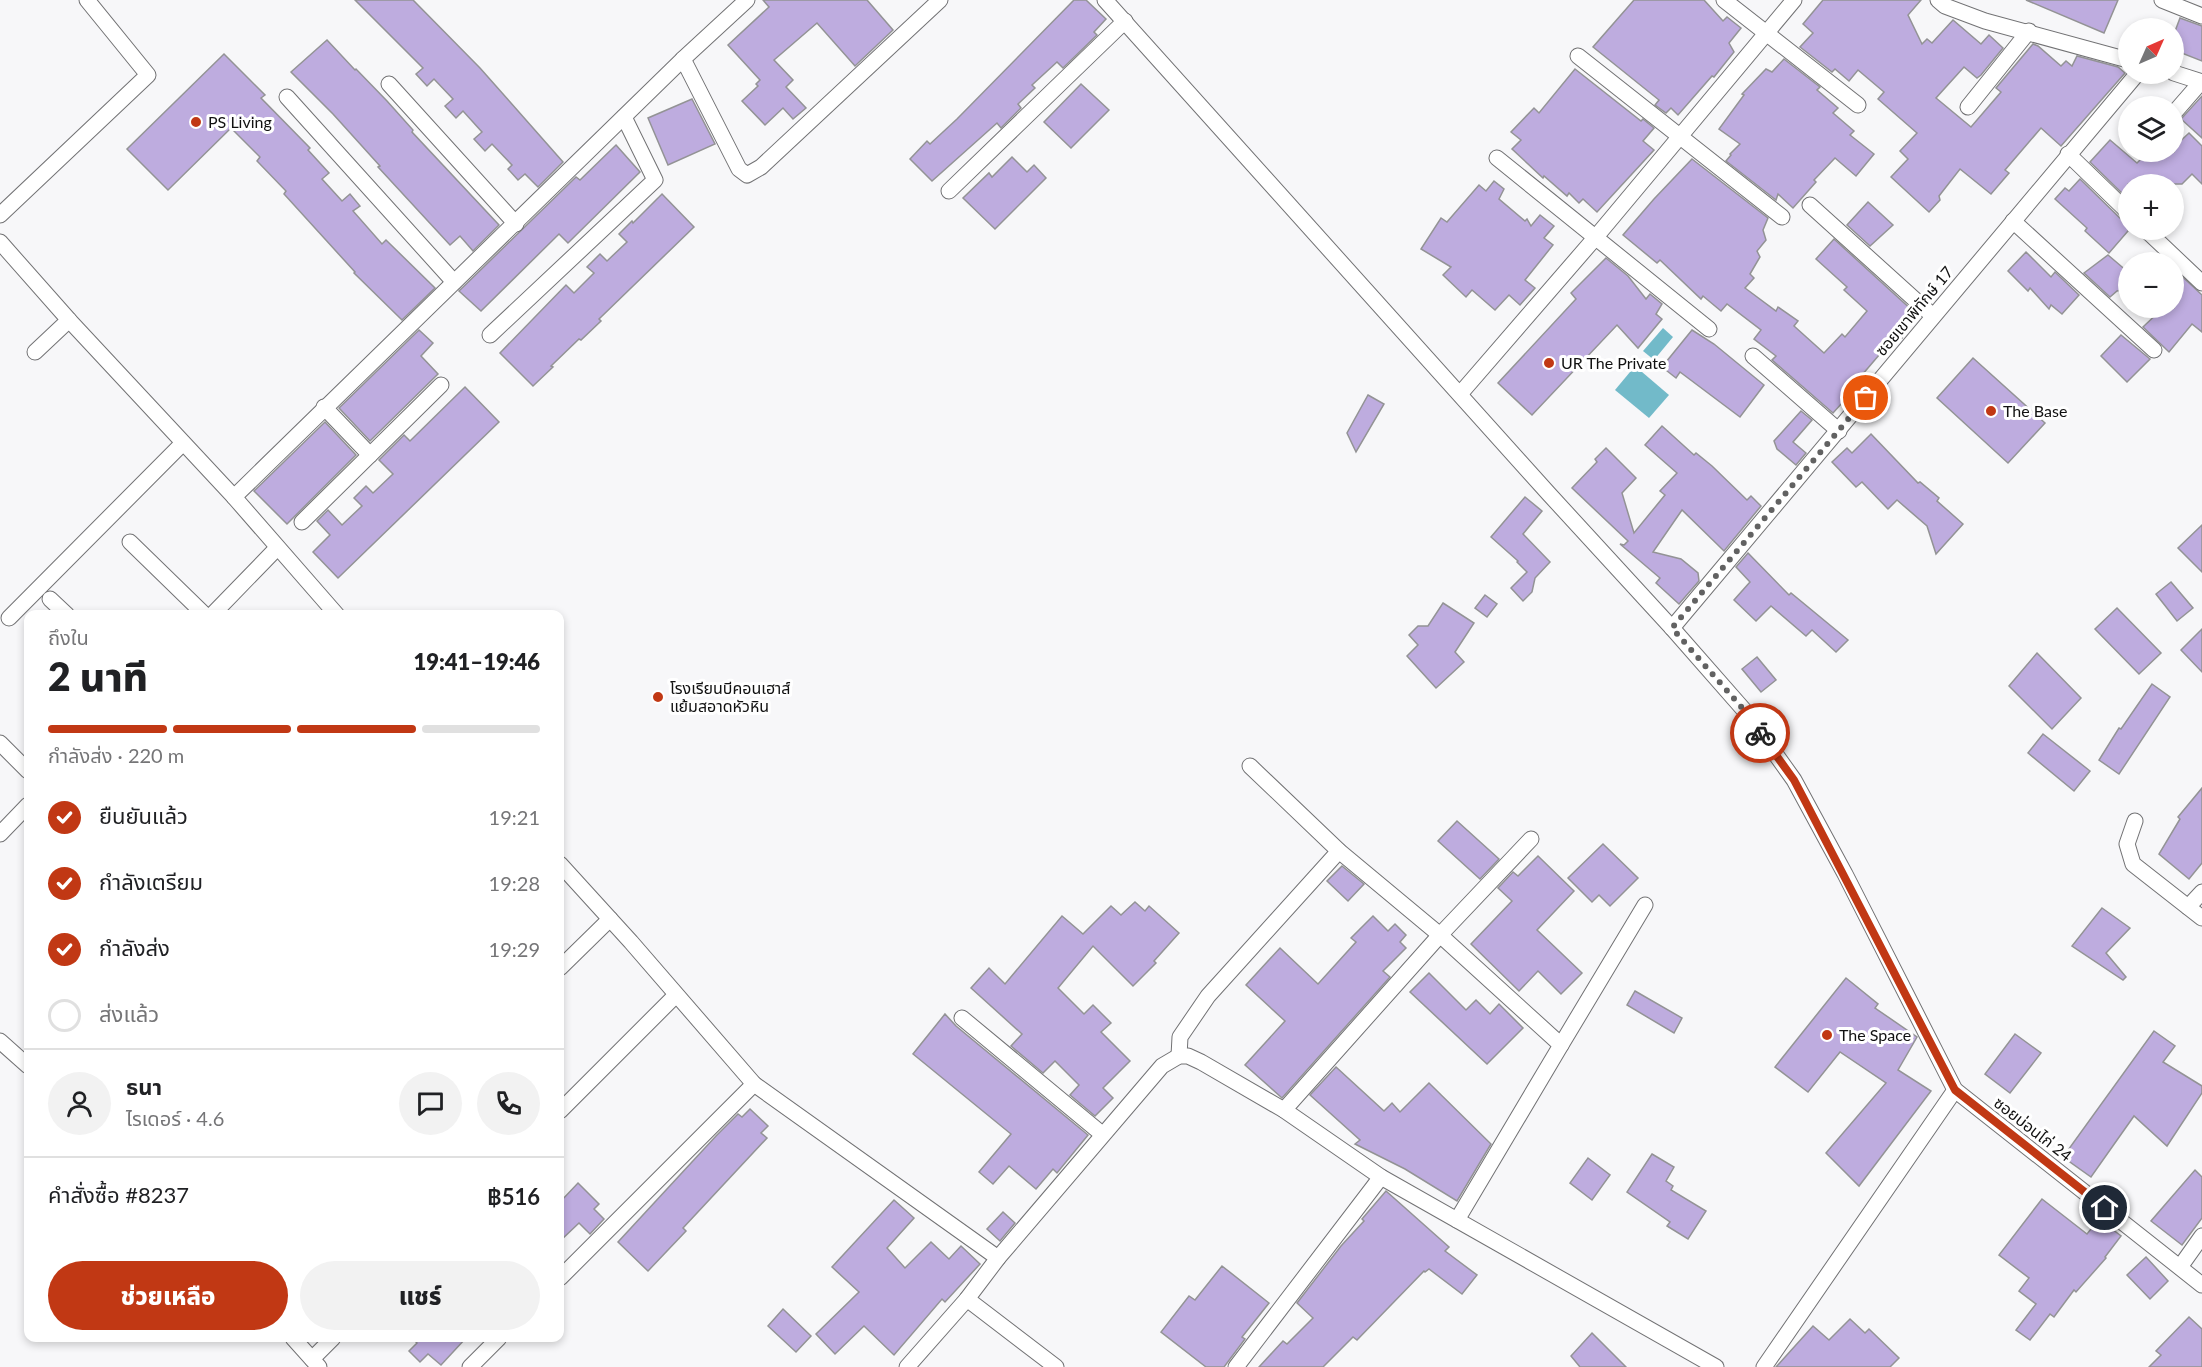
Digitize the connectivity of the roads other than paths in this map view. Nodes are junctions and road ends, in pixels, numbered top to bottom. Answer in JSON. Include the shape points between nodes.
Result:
{"nodes":[{"id":1,"x":87,"y":0,"type":"edge"},
{"id":2,"x":747,"y":0,"type":"edge"},
{"id":3,"x":940,"y":0,"type":"edge"},
{"id":4,"x":1105,"y":0,"type":"edge"},
{"id":5,"x":1724,"y":0,"type":"edge"},
{"id":6,"x":1794,"y":0,"type":"edge"},
{"id":7,"x":1938,"y":0,"type":"edge"},
{"id":8,"x":2162,"y":0,"type":"edge"},
{"id":9,"x":2184,"y":4,"type":"edge"},
{"id":10,"x":2202,"y":16,"type":"edge"},
{"id":11,"x":1125,"y":21,"type":"junction"},
{"id":12,"x":2029,"y":31,"type":"junction"},
{"id":13,"x":1766,"y":33,"type":"junction"},
{"id":14,"x":1578,"y":56,"type":"dead end"},
{"id":15,"x":2118,"y":57,"type":"edge"},
{"id":16,"x":683,"y":59,"type":"junction"},
{"id":17,"x":2184,"y":77,"type":"edge"},
{"id":18,"x":2201,"y":82,"type":"edge"},
{"id":19,"x":389,"y":84,"type":"dead end"},
{"id":20,"x":2128,"y":84,"type":"edge"},
{"id":21,"x":288,"y":97,"type":"dead end"},
{"id":22,"x":2184,"y":102,"type":"edge"},
{"id":23,"x":1858,"y":105,"type":"dead end"},
{"id":24,"x":1968,"y":107,"type":"dead end"},
{"id":25,"x":624,"y":117,"type":"junction"},
{"id":26,"x":1680,"y":136,"type":"junction"},
{"id":27,"x":2068,"y":154,"type":"junction"},
{"id":28,"x":1497,"y":158,"type":"dead end"},
{"id":29,"x":949,"y":191,"type":"dead end"},
{"id":30,"x":2118,"y":202,"type":"edge"},
{"id":31,"x":1810,"y":206,"type":"dead end"},
{"id":32,"x":0,"y":214,"type":"edge"},
{"id":33,"x":1782,"y":217,"type":"dead end"},
{"id":34,"x":2013,"y":221,"type":"junction"},
{"id":35,"x":516,"y":224,"type":"junction"},
{"id":36,"x":1595,"y":238,"type":"junction"},
{"id":37,"x":2157,"y":240,"type":"edge"},
{"id":38,"x":0,"y":242,"type":"edge"},
{"id":39,"x":454,"y":282,"type":"junction"},
{"id":40,"x":2202,"y":283,"type":"edge"},
{"id":41,"x":1933,"y":316,"type":"junction"},
{"id":42,"x":69,"y":320,"type":"junction"},
{"id":43,"x":1709,"y":329,"type":"dead end"},
{"id":44,"x":490,"y":334,"type":"dead end"},
{"id":45,"x":2154,"y":350,"type":"dead end"},
{"id":46,"x":35,"y":352,"type":"dead end"},
{"id":47,"x":1753,"y":356,"type":"dead end"},
{"id":48,"x":441,"y":384,"type":"dead end"},
{"id":49,"x":1460,"y":394,"type":"junction"},
{"id":50,"x":324,"y":407,"type":"junction"},
{"id":51,"x":1839,"y":431,"type":"junction"},
{"id":52,"x":183,"y":443,"type":"junction"},
{"id":53,"x":370,"y":455,"type":"junction"},
{"id":54,"x":234,"y":497,"type":"junction"},
{"id":55,"x":302,"y":522,"type":"dead end"},
{"id":56,"x":130,"y":542,"type":"dead end"},
{"id":57,"x":277,"y":548,"type":"junction"},
{"id":58,"x":50,"y":599,"type":"dead end"},
{"id":59,"x":62,"y":610,"type":"edge"},
{"id":60,"x":200,"y":610,"type":"edge"},
{"id":61,"x":217,"y":610,"type":"edge"},
{"id":62,"x":333,"y":610,"type":"edge"},
{"id":63,"x":9,"y":618,"type":"dead end"},
{"id":64,"x":1672,"y":628,"type":"junction"},
{"id":65,"x":0,"y":743,"type":"edge"},
{"id":66,"x":1250,"y":765,"type":"dead end"},
{"id":67,"x":24,"y":767,"type":"edge"},
{"id":68,"x":24,"y":809,"type":"edge"},
{"id":69,"x":2135,"y":820,"type":"dead end"},
{"id":70,"x":0,"y":834,"type":"edge"},
{"id":71,"x":1531,"y":839,"type":"dead end"},
{"id":72,"x":1339,"y":851,"type":"junction"},
{"id":73,"x":564,"y":868,"type":"edge"},
{"id":74,"x":2202,"y":892,"type":"edge"},
{"id":75,"x":1645,"y":905,"type":"dead end"},
{"id":76,"x":2188,"y":907,"type":"junction"},
{"id":77,"x":2202,"y":918,"type":"edge"},
{"id":78,"x":610,"y":919,"type":"junction"},
{"id":79,"x":1440,"y":935,"type":"junction"},
{"id":80,"x":564,"y":964,"type":"edge"},
{"id":81,"x":676,"y":995,"type":"junction"},
{"id":82,"x":962,"y":1018,"type":"dead end"},
{"id":83,"x":0,"y":1041,"type":"edge"},
{"id":84,"x":1561,"y":1045,"type":"junction"},
{"id":85,"x":1179,"y":1056,"type":"junction"},
{"id":86,"x":24,"y":1062,"type":"edge"},
{"id":87,"x":754,"y":1084,"type":"junction"},
{"id":88,"x":1955,"y":1090,"type":"junction"},
{"id":89,"x":564,"y":1107,"type":"edge"},
{"id":90,"x":1284,"y":1110,"type":"junction"},
{"id":91,"x":1102,"y":1134,"type":"junction"},
{"id":92,"x":1381,"y":1177,"type":"junction"},
{"id":93,"x":1457,"y":1220,"type":"junction"},
{"id":94,"x":2202,"y":1236,"type":"edge"},
{"id":95,"x":998,"y":1258,"type":"junction"},
{"id":96,"x":2180,"y":1267,"type":"junction"},
{"id":97,"x":564,"y":1274,"type":"edge"},
{"id":98,"x":2202,"y":1285,"type":"edge"},
{"id":99,"x":967,"y":1299,"type":"junction"},
{"id":100,"x":297,"y":1342,"type":"edge"},
{"id":101,"x":330,"y":1342,"type":"edge"},
{"id":102,"x":495,"y":1342,"type":"edge"},
{"id":103,"x":315,"y":1363,"type":"edge"},
{"id":104,"x":470,"y":1367,"type":"edge"},
{"id":105,"x":907,"y":1367,"type":"edge"},
{"id":106,"x":1056,"y":1367,"type":"edge"},
{"id":107,"x":1236,"y":1367,"type":"edge"},
{"id":108,"x":1716,"y":1367,"type":"edge"},
{"id":109,"x":1764,"y":1367,"type":"edge"}],
"edges":[{"from":1,"to":32,"type":"street","via":[[148,75]]},
{"from":2,"to":16,"type":"street"},
{"from":3,"to":16,"type":"street","via":[[761,167],[747,174],[739,169]]},
{"from":4,"to":11,"type":"street"},
{"from":5,"to":13,"type":"street"},
{"from":6,"to":13,"type":"street"},
{"from":7,"to":12,"type":"street","via":[[1986,21]]},
{"from":8,"to":9,"type":"street"},
{"from":9,"to":10,"type":"street"},
{"from":11,"to":29,"type":"street"},
{"from":11,"to":49,"type":"street"},
{"from":12,"to":15,"type":"street"},
{"from":12,"to":24,"type":"street"},
{"from":13,"to":23,"type":"street"},
{"from":13,"to":26,"type":"street"},
{"from":14,"to":26,"type":"street"},
{"from":16,"to":25,"type":"street"},
{"from":17,"to":18,"type":"street"},
{"from":18,"to":22,"type":"street"},
{"from":19,"to":35,"type":"street"},
{"from":20,"to":27,"type":"street","name":"ซอยเขาพิทักษ์ 17"},
{"from":21,"to":39,"type":"street"},
{"from":25,"to":35,"type":"street"},
{"from":25,"to":44,"type":"street","via":[[655,180]]},
{"from":26,"to":33,"type":"street"},
{"from":26,"to":36,"type":"street"},
{"from":27,"to":30,"type":"street"},
{"from":27,"to":34,"type":"street","name":"ซอยเขาพิทักษ์ 17"},
{"from":28,"to":36,"type":"street"},
{"from":31,"to":41,"type":"street"},
{"from":34,"to":41,"type":"street","name":"ซอยเขาพิทักษ์ 17"},
{"from":34,"to":45,"type":"street"},
{"from":35,"to":39,"type":"street"},
{"from":36,"to":43,"type":"street"},
{"from":36,"to":49,"type":"street"},
{"from":37,"to":40,"type":"street"},
{"from":38,"to":42,"type":"street"},
{"from":39,"to":50,"type":"street"},
{"from":41,"to":51,"type":"street","name":"ซอยเขาพิทักษ์ 17"},
{"from":42,"to":46,"type":"street"},
{"from":42,"to":52,"type":"street"},
{"from":47,"to":51,"type":"street"},
{"from":48,"to":53,"type":"street"},
{"from":49,"to":64,"type":"street"},
{"from":50,"to":53,"type":"street"},
{"from":50,"to":54,"type":"street"},
{"from":51,"to":64,"type":"street","name":"ซอยเขาพิทักษ์ 17"},
{"from":52,"to":54,"type":"street"},
{"from":52,"to":63,"type":"street"},
{"from":53,"to":55,"type":"street"},
{"from":54,"to":57,"type":"street"},
{"from":56,"to":60,"type":"street"},
{"from":57,"to":61,"type":"street"},
{"from":57,"to":62,"type":"street"},
{"from":58,"to":59,"type":"street"},
{"from":64,"to":88,"type":"street","via":[[1744,710],[1794,780]]},
{"from":65,"to":67,"type":"street"},
{"from":66,"to":72,"type":"street"},
{"from":68,"to":70,"type":"street"},
{"from":69,"to":76,"type":"street","via":[[2127,844],[2133,864]]},
{"from":71,"to":79,"type":"street"},
{"from":72,"to":79,"type":"street"},
{"from":72,"to":85,"type":"street","via":[[1208,996],[1180,1037]]},
{"from":73,"to":78,"type":"street"},
{"from":74,"to":76,"type":"street"},
{"from":75,"to":84,"type":"street"},
{"from":76,"to":77,"type":"street"},
{"from":78,"to":80,"type":"street"},
{"from":78,"to":81,"type":"street"},
{"from":79,"to":84,"type":"street"},
{"from":79,"to":90,"type":"street"},
{"from":81,"to":87,"type":"street"},
{"from":81,"to":89,"type":"street"},
{"from":82,"to":91,"type":"street"},
{"from":83,"to":86,"type":"street"},
{"from":84,"to":93,"type":"street"},
{"from":85,"to":90,"type":"street","via":[[1201,1062]]},
{"from":85,"to":91,"type":"street","via":[[1162,1066]]},
{"from":87,"to":95,"type":"street"},
{"from":87,"to":97,"type":"street"},
{"from":88,"to":96,"type":"street","name":"ซอยบ่อนไก่ 24"},
{"from":88,"to":109,"type":"street"},
{"from":90,"to":92,"type":"street"},
{"from":91,"to":95,"type":"street"},
{"from":92,"to":93,"type":"street"},
{"from":92,"to":107,"type":"street"},
{"from":93,"to":108,"type":"street"},
{"from":94,"to":96,"type":"street"},
{"from":95,"to":99,"type":"street"},
{"from":96,"to":98,"type":"street","name":"ซอยบ่อนไก่ 24"},
{"from":99,"to":105,"type":"street"},
{"from":99,"to":106,"type":"street"},
{"from":100,"to":103,"type":"street"},
{"from":101,"to":103,"type":"street"},
{"from":102,"to":104,"type":"street"}]}
